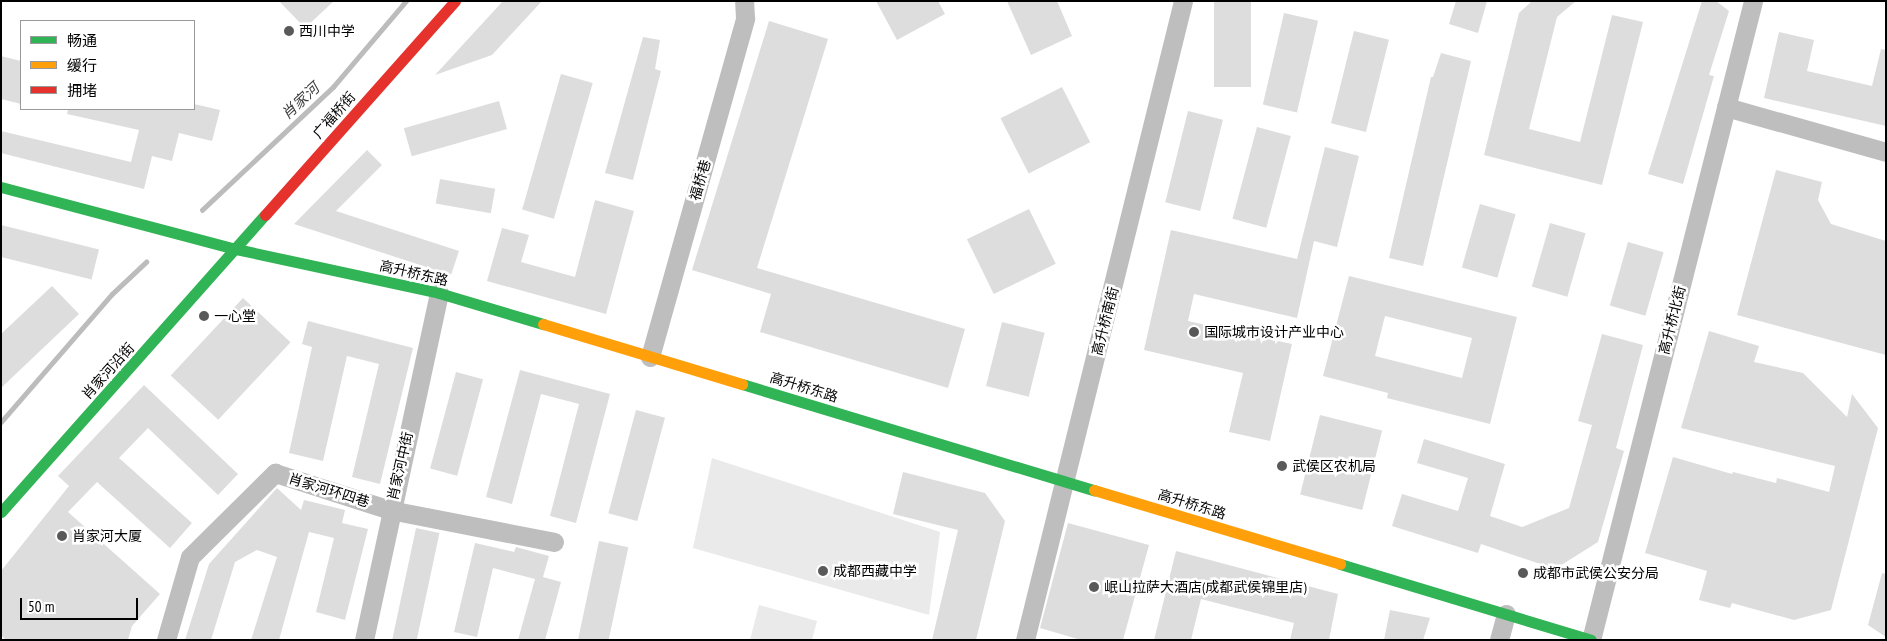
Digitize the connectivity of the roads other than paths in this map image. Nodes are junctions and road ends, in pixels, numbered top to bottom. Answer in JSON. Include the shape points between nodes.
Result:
{"nodes":[{"id":1,"x":455,"y":1,"type":"edge"},
{"id":2,"x":744,"y":1,"type":"edge"},
{"id":3,"x":1183,"y":1,"type":"edge"},
{"id":4,"x":1753,"y":1,"type":"edge"},
{"id":5,"x":1726,"y":107,"type":"junction"},
{"id":6,"x":1886,"y":152,"type":"edge"},
{"id":7,"x":1,"y":186,"type":"edge"},
{"id":8,"x":236,"y":249,"type":"junction"},
{"id":9,"x":439,"y":294,"type":"junction"},
{"id":10,"x":650,"y":357,"type":"junction"},
{"id":11,"x":1066,"y":481,"type":"junction"},
{"id":12,"x":390,"y":510,"type":"junction"},
{"id":13,"x":1,"y":512,"type":"edge"},
{"id":14,"x":554,"y":542,"type":"dead end"},
{"id":15,"x":1506,"y":614,"type":"junction"},
{"id":16,"x":166,"y":640,"type":"edge"},
{"id":17,"x":364,"y":640,"type":"edge"},
{"id":18,"x":1025,"y":640,"type":"edge"},
{"id":19,"x":1499,"y":640,"type":"edge"},
{"id":20,"x":1591,"y":640,"type":"edge"}],
"edges":[{"from":1,"to":8,"type":"street","name":"广福桥街"},
{"from":2,"to":10,"type":"street","name":"福桥巷","via":[[745,18]]},
{"from":3,"to":11,"type":"street","name":"高升桥南街"},
{"from":4,"to":5,"type":"street","name":"高升桥北街"},
{"from":5,"to":6,"type":"street"},
{"from":5,"to":20,"type":"street","name":"高升桥北街"},
{"from":7,"to":8,"type":"street","name":"高升桥东路"},
{"from":8,"to":9,"type":"street","name":"高升桥东路"},
{"from":8,"to":13,"type":"street","name":"肖家河沿街"},
{"from":9,"to":10,"type":"street","name":"高升桥东路"},
{"from":9,"to":12,"type":"street","name":"肖家河中街"},
{"from":10,"to":11,"type":"street","name":"高升桥东路"},
{"from":11,"to":15,"type":"street","name":"高升桥东路"},
{"from":11,"to":18,"type":"street","name":"高升桥南街"},
{"from":12,"to":14,"type":"street","name":"肖家河环四巷"},
{"from":12,"to":16,"type":"street","name":"肖家河环四巷","via":[[275,473],[190,557]]},
{"from":12,"to":17,"type":"street","name":"肖家河中街"},
{"from":15,"to":19,"type":"street"},
{"from":15,"to":20,"type":"street","name":"高升桥东路"}]}
